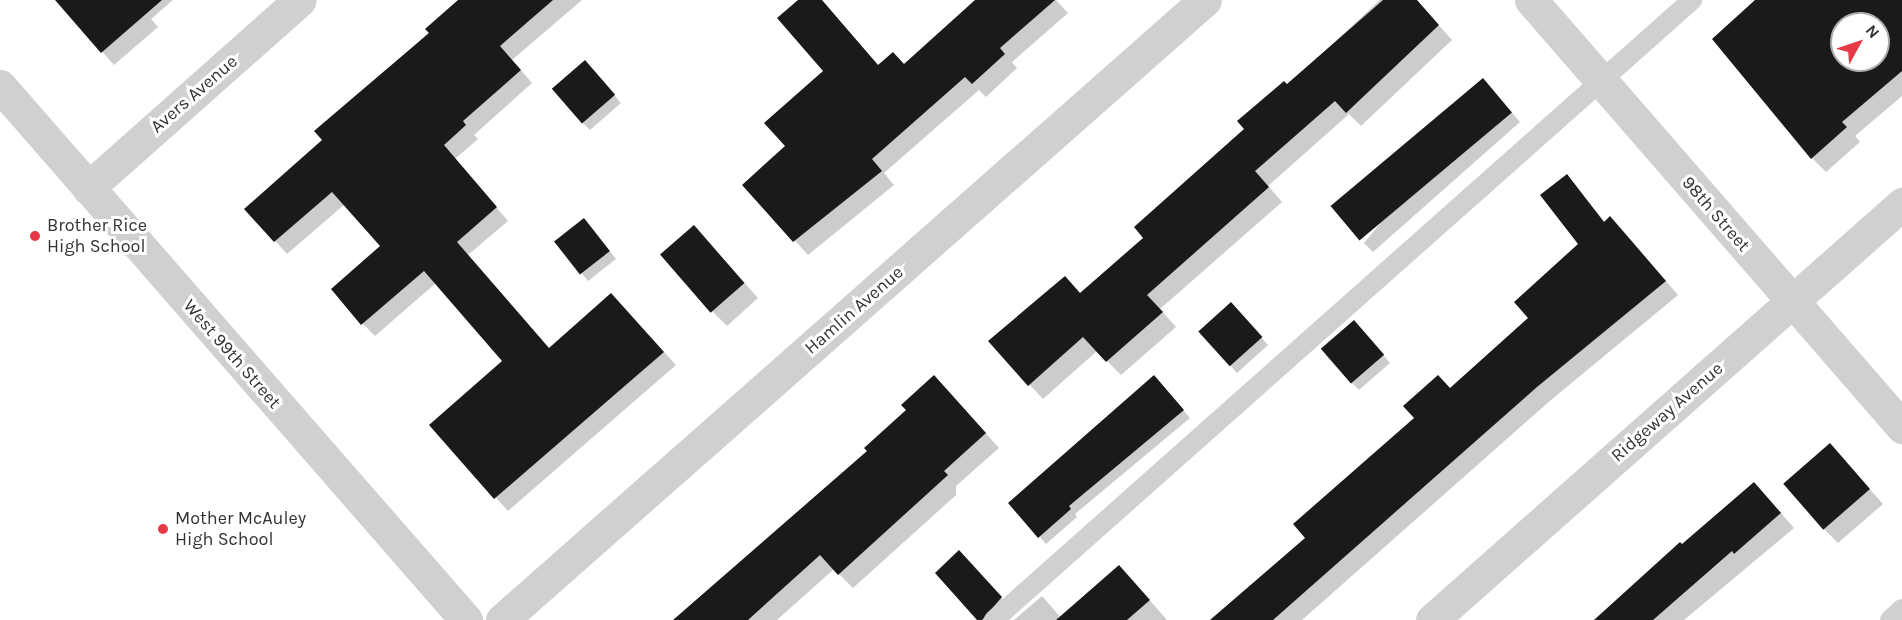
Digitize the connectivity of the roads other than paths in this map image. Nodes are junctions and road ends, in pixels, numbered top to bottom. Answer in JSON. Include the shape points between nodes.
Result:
{"nodes":[{"id":1,"x":300,"y":0,"type":"edge"},
{"id":2,"x":1205,"y":0,"type":"edge"},
{"id":3,"x":1531,"y":0,"type":"edge"},
{"id":4,"x":1692,"y":0,"type":"edge"},
{"id":5,"x":1601,"y":81,"type":"junction"},
{"id":6,"x":0,"y":86,"type":"edge"},
{"id":7,"x":88,"y":188,"type":"junction"},
{"id":8,"x":1902,"y":204,"type":"edge"},
{"id":9,"x":1792,"y":301,"type":"junction"},
{"id":10,"x":1902,"y":427,"type":"edge"},
{"id":11,"x":1902,"y":609,"type":"edge"},
{"id":12,"x":466,"y":620,"type":"edge"},
{"id":13,"x":502,"y":620,"type":"edge"},
{"id":14,"x":994,"y":620,"type":"edge"},
{"id":15,"x":1432,"y":620,"type":"edge"},
{"id":16,"x":1890,"y":620,"type":"edge"}],
"edges":[{"from":1,"to":7,"type":"street","name":"Avers Avenue"},
{"from":2,"to":13,"type":"street","name":"Hamlin Avenue"},
{"from":3,"to":5,"type":"street","name":"98th Street"},
{"from":4,"to":5,"type":"lane"},
{"from":5,"to":9,"type":"street","name":"98th Street"},
{"from":5,"to":14,"type":"lane"},
{"from":6,"to":7,"type":"street","name":"West 99th Street"},
{"from":7,"to":12,"type":"street","name":"West 99th Street"},
{"from":8,"to":9,"type":"street","name":"Ridgeway Avenue"},
{"from":9,"to":10,"type":"street","name":"98th Street"},
{"from":9,"to":15,"type":"street","name":"Ridgeway Avenue"},
{"from":11,"to":16,"type":"lane"}]}
